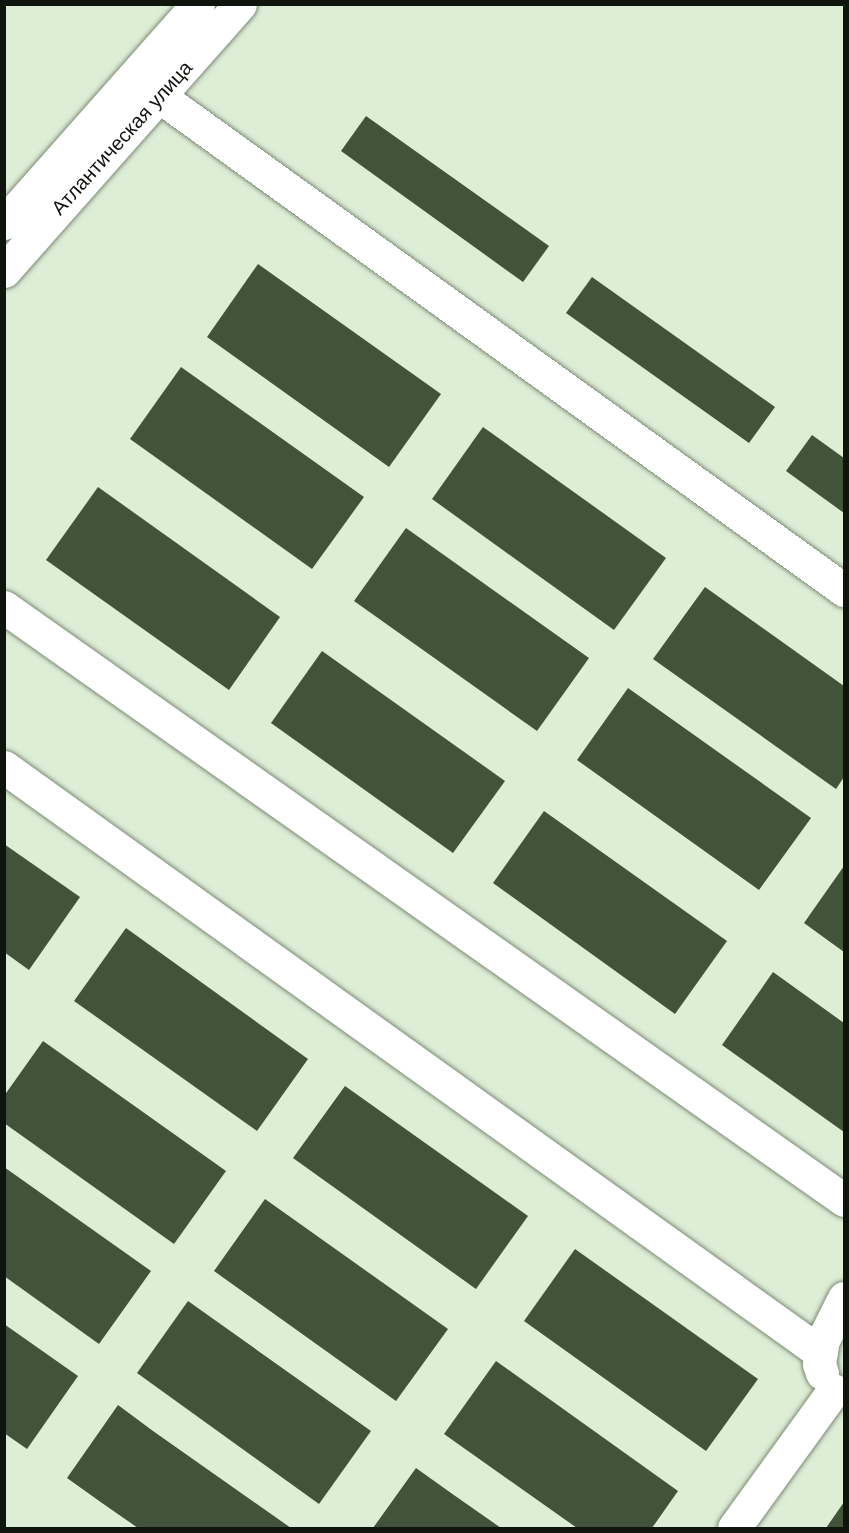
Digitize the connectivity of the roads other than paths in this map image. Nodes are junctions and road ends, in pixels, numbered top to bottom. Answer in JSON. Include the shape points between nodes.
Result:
{"nodes":[{"id":1,"x":198,"y":4,"type":"edge"},
{"id":2,"x":240,"y":4,"type":"edge"},
{"id":3,"x":159,"y":96,"type":"junction"},
{"id":4,"x":4,"y":223,"type":"edge"},
{"id":5,"x":4,"y":271,"type":"edge"},
{"id":6,"x":844,"y":590,"type":"edge"},
{"id":7,"x":4,"y":607,"type":"edge"},
{"id":8,"x":4,"y":767,"type":"edge"},
{"id":9,"x":844,"y":1200,"type":"edge"},
{"id":10,"x":844,"y":1298,"type":"edge"},
{"id":11,"x":821,"y":1353,"type":"junction"},
{"id":12,"x":839,"y":1394,"type":"edge"},
{"id":13,"x":734,"y":1528,"type":"edge"}],
"edges":[{"from":1,"to":4,"type":"street","name":"Атлантическая улица"},
{"from":2,"to":3,"type":"street","name":"Атлантическая улица"},
{"from":3,"to":5,"type":"street","name":"Атлантическая улица"},
{"from":3,"to":6,"type":"street"},
{"from":7,"to":9,"type":"street"},
{"from":8,"to":11,"type":"street"},
{"from":10,"to":11,"type":"street","via":[[830,1323]]},
{"from":11,"to":12,"type":"street","via":[[819,1364],[826,1384]]},
{"from":12,"to":13,"type":"street"}]}
